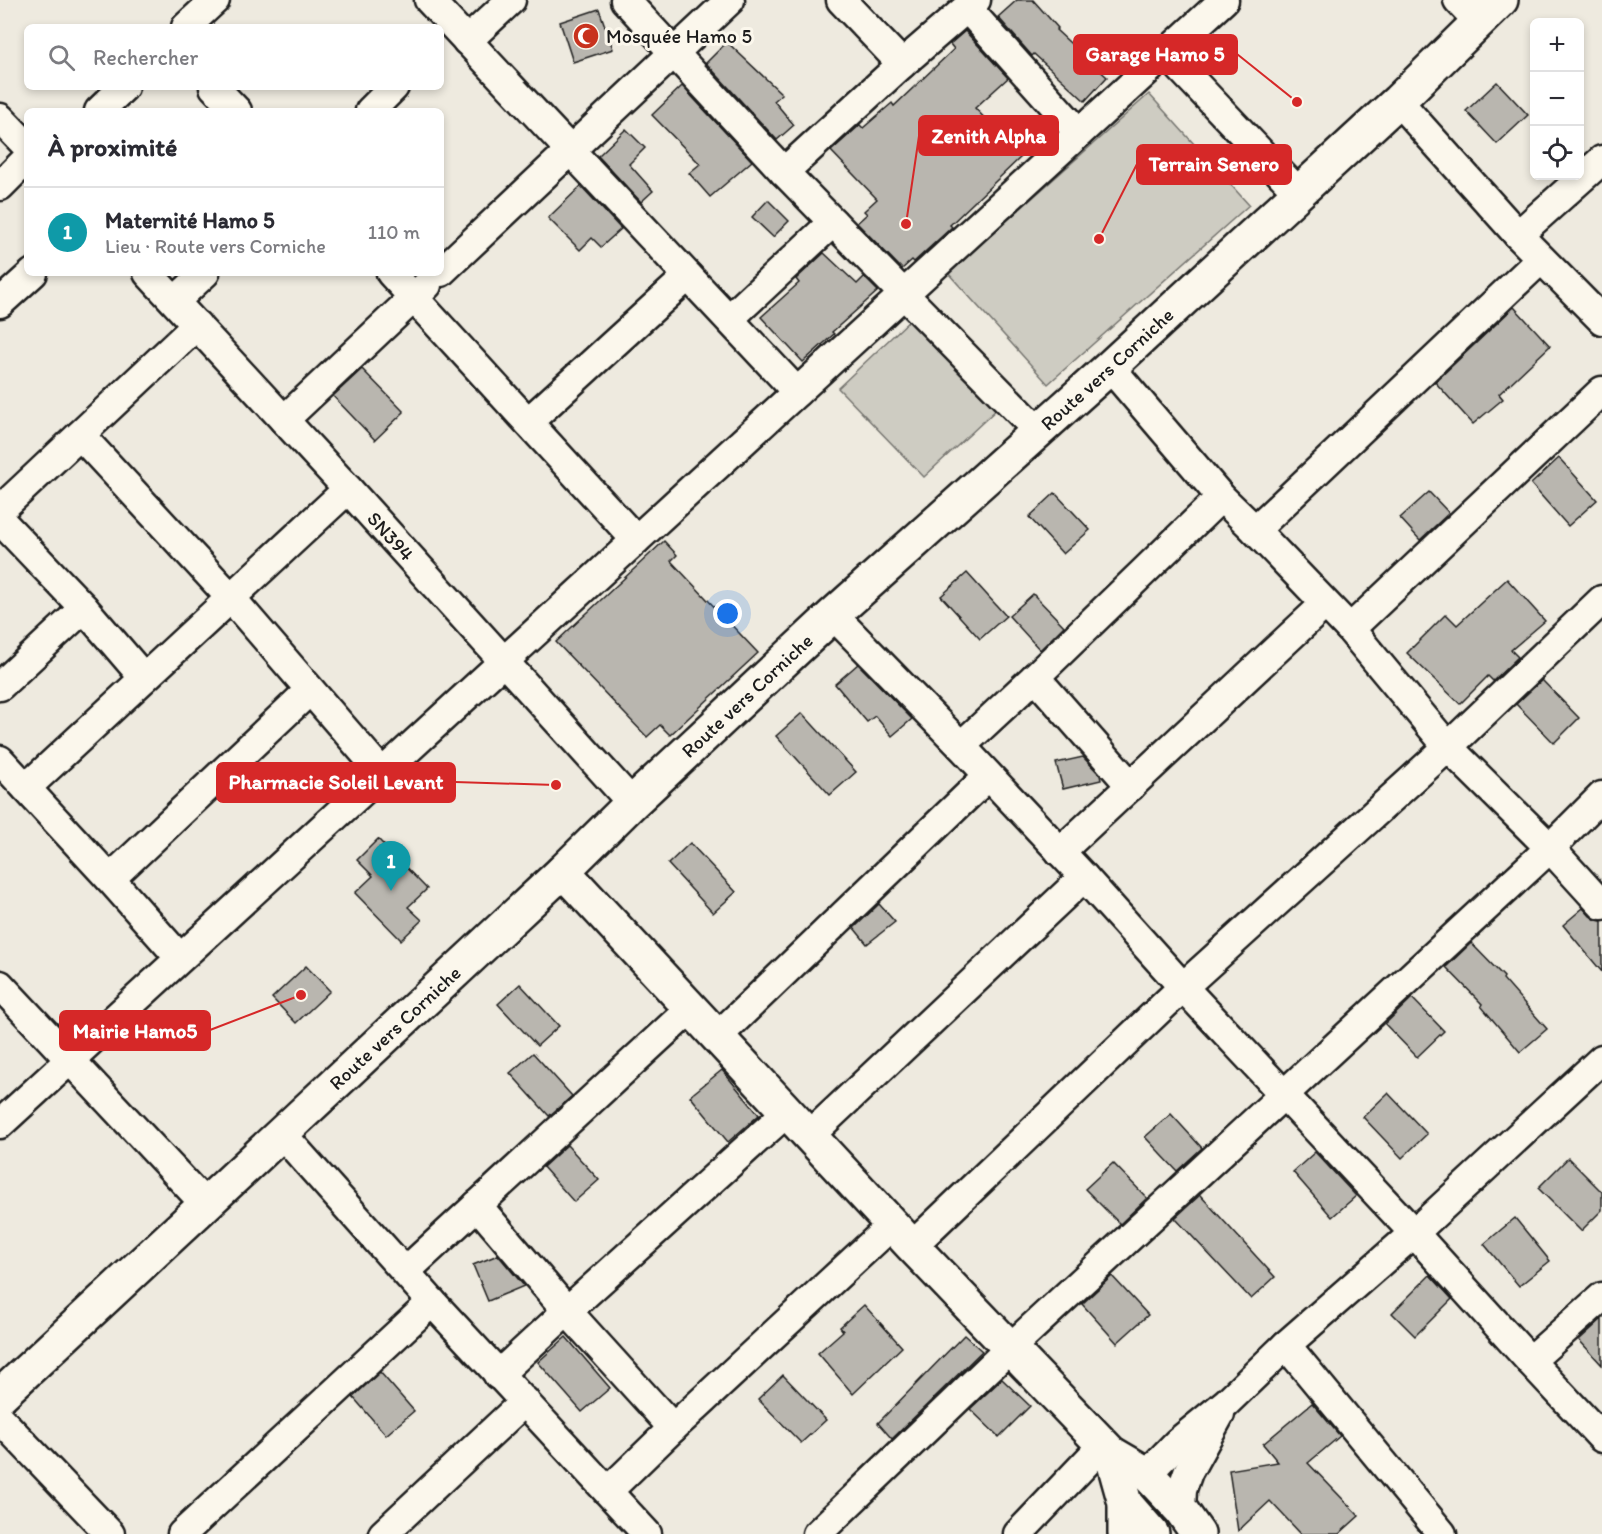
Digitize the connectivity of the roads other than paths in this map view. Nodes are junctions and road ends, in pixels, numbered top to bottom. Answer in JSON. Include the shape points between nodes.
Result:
{"nodes":[{"id":1,"x":215,"y":0,"type":"edge"},
{"id":2,"x":429,"y":0,"type":"edge"},
{"id":3,"x":511,"y":0,"type":"edge"},
{"id":4,"x":625,"y":0,"type":"edge"},
{"id":5,"x":730,"y":0,"type":"edge"},
{"id":6,"x":842,"y":0,"type":"edge"},
{"id":7,"x":1224,"y":0,"type":"edge"},
{"id":8,"x":971,"y":4,"type":"edge"},
{"id":9,"x":1479,"y":7,"type":"edge"},
{"id":10,"x":189,"y":24,"type":"edge"},
{"id":11,"x":454,"y":35,"type":"edge"},
{"id":12,"x":674,"y":53,"type":"junction"},
{"id":13,"x":1166,"y":53,"type":"junction"},
{"id":14,"x":902,"y":64,"type":"junction"},
{"id":15,"x":121,"y":90,"type":"edge"},
{"id":16,"x":217,"y":90,"type":"edge"},
{"id":17,"x":391,"y":90,"type":"edge"},
{"id":18,"x":1398,"y":101,"type":"junction"},
{"id":19,"x":102,"y":108,"type":"edge"},
{"id":20,"x":234,"y":108,"type":"edge"},
{"id":21,"x":373,"y":108,"type":"edge"},
{"id":22,"x":0,"y":118,"type":"edge"},
{"id":23,"x":1079,"y":133,"type":"junction"},
{"id":24,"x":24,"y":143,"type":"edge"},
{"id":25,"x":570,"y":150,"type":"junction"},
{"id":26,"x":24,"y":162,"type":"edge"},
{"id":27,"x":1599,"y":170,"type":"edge"},
{"id":28,"x":784,"y":172,"type":"junction"},
{"id":29,"x":0,"y":186,"type":"edge"},
{"id":30,"x":1299,"y":193,"type":"junction"},
{"id":31,"x":833,"y":222,"type":"junction"},
{"id":32,"x":1518,"y":235,"type":"junction"},
{"id":33,"x":1541,"y":259,"type":"junction"},
{"id":34,"x":444,"y":270,"type":"edge"},
{"id":35,"x":30,"y":276,"type":"edge"},
{"id":36,"x":151,"y":276,"type":"edge"},
{"id":37,"x":202,"y":276,"type":"edge"},
{"id":38,"x":394,"y":276,"type":"edge"},
{"id":39,"x":438,"y":276,"type":"edge"},
{"id":40,"x":688,"y":276,"type":"junction"},
{"id":41,"x":903,"y":295,"type":"junction"},
{"id":42,"x":414,"y":297,"type":"junction"},
{"id":43,"x":175,"y":301,"type":"junction"},
{"id":44,"x":0,"y":303,"type":"edge"},
{"id":45,"x":729,"y":319,"type":"junction"},
{"id":46,"x":1602,"y":320,"type":"edge"},
{"id":47,"x":197,"y":325,"type":"junction"},
{"id":48,"x":1110,"y":367,"type":"junction"},
{"id":49,"x":1602,"y":391,"type":"edge"},
{"id":50,"x":797,"y":392,"type":"junction"},
{"id":51,"x":284,"y":420,"type":"junction"},
{"id":52,"x":528,"y":422,"type":"junction"},
{"id":53,"x":1038,"y":431,"type":"junction"},
{"id":54,"x":80,"y":435,"type":"junction"},
{"id":55,"x":348,"y":489,"type":"junction"},
{"id":56,"x":1221,"y":497,"type":"junction"},
{"id":57,"x":0,"y":510,"type":"edge"},
{"id":58,"x":0,"y":520,"type":"edge"},
{"id":59,"x":1255,"y":530,"type":"junction"},
{"id":60,"x":636,"y":540,"type":"junction"},
{"id":61,"x":231,"y":598,"type":"junction"},
{"id":62,"x":1602,"y":600,"type":"edge"},
{"id":63,"x":1325,"y":604,"type":"junction"},
{"id":64,"x":84,"y":608,"type":"junction"},
{"id":65,"x":833,"y":615,"type":"junction"},
{"id":66,"x":1350,"y":629,"type":"junction"},
{"id":67,"x":504,"y":661,"type":"junction"},
{"id":68,"x":1035,"y":677,"type":"junction"},
{"id":69,"x":144,"y":678,"type":"junction"},
{"id":70,"x":0,"y":686,"type":"edge"},
{"id":71,"x":310,"y":690,"type":"junction"},
{"id":72,"x":961,"y":746,"type":"junction"},
{"id":73,"x":1448,"y":747,"type":"junction"},
{"id":74,"x":0,"y":760,"type":"edge"},
{"id":75,"x":382,"y":773,"type":"junction"},
{"id":76,"x":988,"y":776,"type":"junction"},
{"id":77,"x":1131,"y":786,"type":"junction"},
{"id":78,"x":26,"y":788,"type":"junction"},
{"id":79,"x":1602,"y":796,"type":"edge"},
{"id":80,"x":632,"y":803,"type":"junction"},
{"id":81,"x":1550,"y":848,"type":"junction"},
{"id":82,"x":1060,"y":852,"type":"junction"},
{"id":83,"x":563,"y":871,"type":"junction"},
{"id":84,"x":1084,"y":877,"type":"junction"},
{"id":85,"x":110,"y":879,"type":"junction"},
{"id":86,"x":1602,"y":905,"type":"edge"},
{"id":87,"x":180,"y":958,"type":"junction"},
{"id":88,"x":0,"y":985,"type":"edge"},
{"id":89,"x":1183,"y":987,"type":"junction"},
{"id":90,"x":691,"y":1008,"type":"junction"},
{"id":91,"x":718,"y":1036,"type":"junction"},
{"id":92,"x":1602,"y":1059,"type":"edge"},
{"id":93,"x":70,"y":1060,"type":"junction"},
{"id":94,"x":1283,"y":1094,"type":"junction"},
{"id":95,"x":788,"y":1111,"type":"junction"},
{"id":96,"x":0,"y":1124,"type":"edge"},
{"id":97,"x":281,"y":1133,"type":"junction"},
{"id":98,"x":810,"y":1135,"type":"junction"},
{"id":99,"x":205,"y":1204,"type":"junction"},
{"id":100,"x":477,"y":1205,"type":"junction"},
{"id":101,"x":1414,"y":1233,"type":"junction"},
{"id":102,"x":903,"y":1235,"type":"junction"},
{"id":103,"x":406,"y":1271,"type":"junction"},
{"id":104,"x":1602,"y":1297,"type":"edge"},
{"id":105,"x":432,"y":1302,"type":"junction"},
{"id":106,"x":567,"y":1311,"type":"junction"},
{"id":107,"x":1286,"y":1345,"type":"junction"},
{"id":108,"x":1010,"y":1348,"type":"junction"},
{"id":109,"x":1530,"y":1361,"type":"junction"},
{"id":110,"x":498,"y":1374,"type":"junction"},
{"id":111,"x":0,"y":1396,"type":"edge"},
{"id":112,"x":525,"y":1401,"type":"junction"},
{"id":113,"x":1227,"y":1402,"type":"junction"},
{"id":114,"x":0,"y":1419,"type":"edge"},
{"id":115,"x":673,"y":1428,"type":"junction"},
{"id":116,"x":1602,"y":1438,"type":"edge"},
{"id":117,"x":1107,"y":1449,"type":"junction"},
{"id":118,"x":1147,"y":1474,"type":"junction"},
{"id":119,"x":608,"y":1491,"type":"junction"},
{"id":120,"x":1125,"y":1519,"type":"edge"},
{"id":121,"x":1182,"y":1526,"type":"edge"},
{"id":122,"x":632,"y":1529,"type":"edge"},
{"id":123,"x":1428,"y":1529,"type":"edge"},
{"id":124,"x":110,"y":1534,"type":"edge"},
{"id":125,"x":182,"y":1534,"type":"edge"},
{"id":126,"x":383,"y":1534,"type":"edge"},
{"id":127,"x":817,"y":1534,"type":"edge"},
{"id":128,"x":1017,"y":1534,"type":"edge"},
{"id":129,"x":1152,"y":1534,"type":"edge"}],
"edges":[{"from":1,"to":10,"type":"street"},
{"from":2,"to":11,"type":"street"},
{"from":3,"to":11,"type":"street"},
{"from":4,"to":12,"type":"street"},
{"from":5,"to":12,"type":"street"},
{"from":6,"to":14,"type":"street"},
{"from":7,"to":13,"type":"street"},
{"from":8,"to":14,"type":"street"},
{"from":8,"to":23,"type":"street"},
{"from":9,"to":18,"type":"main road","name":"Route vers Corniche"},
{"from":11,"to":25,"type":"street"},
{"from":12,"to":25,"type":"street"},
{"from":12,"to":28,"type":"street"},
{"from":13,"to":23,"type":"street"},
{"from":13,"to":30,"type":"street"},
{"from":14,"to":28,"type":"street"},
{"from":15,"to":19,"type":"street"},
{"from":16,"to":20,"type":"street"},
{"from":17,"to":21,"type":"street"},
{"from":18,"to":30,"type":"main road","name":"Route vers Corniche"},
{"from":18,"to":32,"type":"street"},
{"from":22,"to":24,"type":"street"},
{"from":23,"to":41,"type":"street"},
{"from":25,"to":34,"type":"street"},
{"from":25,"to":40,"type":"street"},
{"from":26,"to":29,"type":"street"},
{"from":27,"to":32,"type":"street"},
{"from":28,"to":31,"type":"street"},
{"from":30,"to":48,"type":"main road","name":"Route vers Corniche"},
{"from":31,"to":41,"type":"street"},
{"from":31,"to":45,"type":"street"},
{"from":32,"to":33,"type":"street"},
{"from":33,"to":46,"type":"street"},
{"from":33,"to":59,"type":"street"},
{"from":35,"to":44,"type":"street"},
{"from":36,"to":43,"type":"street","name":"SN394"},
{"from":37,"to":43,"type":"street"},
{"from":38,"to":42,"type":"street"},
{"from":39,"to":42,"type":"street"},
{"from":40,"to":45,"type":"street"},
{"from":40,"to":52,"type":"street"},
{"from":41,"to":50,"type":"street"},
{"from":41,"to":53,"type":"street"},
{"from":42,"to":51,"type":"street"},
{"from":42,"to":52,"type":"street"},
{"from":43,"to":47,"type":"street","name":"SN394"},
{"from":45,"to":50,"type":"street"},
{"from":47,"to":51,"type":"street","name":"SN394"},
{"from":47,"to":54,"type":"street"},
{"from":48,"to":53,"type":"main road","name":"Route vers Corniche"},
{"from":48,"to":56,"type":"street"},
{"from":49,"to":66,"type":"street"},
{"from":50,"to":60,"type":"street"},
{"from":51,"to":55,"type":"street","name":"SN394"},
{"from":52,"to":60,"type":"street"},
{"from":53,"to":65,"type":"main road","name":"Route vers Corniche"},
{"from":54,"to":57,"type":"street"},
{"from":54,"to":61,"type":"street"},
{"from":55,"to":61,"type":"street"},
{"from":55,"to":67,"type":"street","name":"SN394"},
{"from":56,"to":59,"type":"street"},
{"from":56,"to":68,"type":"street"},
{"from":58,"to":64,"type":"street"},
{"from":59,"to":63,"type":"street"},
{"from":60,"to":67,"type":"street"},
{"from":61,"to":69,"type":"street"},
{"from":61,"to":71,"type":"street"},
{"from":62,"to":73,"type":"street"},
{"from":63,"to":66,"type":"street"},
{"from":63,"to":77,"type":"street"},
{"from":64,"to":69,"type":"street"},
{"from":64,"to":70,"type":"street"},
{"from":65,"to":72,"type":"street"},
{"from":65,"to":80,"type":"main road","name":"Route vers Corniche"},
{"from":66,"to":73,"type":"street"},
{"from":67,"to":75,"type":"street"},
{"from":67,"to":80,"type":"street","name":"SN394"},
{"from":68,"to":72,"type":"street"},
{"from":68,"to":77,"type":"street"},
{"from":69,"to":78,"type":"street"},
{"from":71,"to":75,"type":"street"},
{"from":71,"to":85,"type":"street"},
{"from":72,"to":76,"type":"street"},
{"from":73,"to":81,"type":"street"},
{"from":73,"to":89,"type":"street"},
{"from":74,"to":78,"type":"street"},
{"from":75,"to":87,"type":"street"},
{"from":76,"to":82,"type":"street"},
{"from":76,"to":91,"type":"street"},
{"from":77,"to":82,"type":"street"},
{"from":78,"to":85,"type":"street"},
{"from":79,"to":81,"type":"street"},
{"from":80,"to":83,"type":"main road","name":"Route vers Corniche"},
{"from":81,"to":86,"type":"street"},
{"from":81,"to":94,"type":"street"},
{"from":82,"to":84,"type":"street"},
{"from":83,"to":90,"type":"main road"},
{"from":83,"to":97,"type":"main road","name":"Route vers Corniche"},
{"from":84,"to":89,"type":"street"},
{"from":84,"to":98,"type":"street"},
{"from":85,"to":87,"type":"street"},
{"from":87,"to":93,"type":"street"},
{"from":88,"to":93,"type":"street"},
{"from":89,"to":94,"type":"street"},
{"from":89,"to":102,"type":"street"},
{"from":90,"to":91,"type":"main road"},
{"from":90,"to":100,"type":"street"},
{"from":91,"to":95,"type":"main road"},
{"from":92,"to":101,"type":"street"},
{"from":93,"to":96,"type":"street"},
{"from":93,"to":99,"type":"street"},
{"from":94,"to":101,"type":"street"},
{"from":94,"to":108,"type":"street"},
{"from":95,"to":98,"type":"main road"},
{"from":95,"to":106,"type":"street"},
{"from":97,"to":99,"type":"main road","name":"Route vers Corniche"},
{"from":97,"to":103,"type":"street"},
{"from":98,"to":102,"type":"main road"},
{"from":99,"to":111,"type":"main road","name":"Route vers Corniche"},
{"from":100,"to":103,"type":"street"},
{"from":100,"to":106,"type":"street"},
{"from":101,"to":107,"type":"street"},
{"from":101,"to":109,"type":"street"},
{"from":102,"to":108,"type":"main road"},
{"from":102,"to":115,"type":"street"},
{"from":103,"to":105,"type":"street"},
{"from":104,"to":109,"type":"street"},
{"from":105,"to":110,"type":"street"},
{"from":105,"to":125,"type":"street"},
{"from":106,"to":110,"type":"street"},
{"from":106,"to":115,"type":"street"},
{"from":107,"to":113,"type":"street"},
{"from":107,"to":123,"type":"street"},
{"from":108,"to":117,"type":"main road"},
{"from":108,"to":127,"type":"street"},
{"from":109,"to":116,"type":"street"},
{"from":110,"to":112,"type":"street"},
{"from":112,"to":119,"type":"street"},
{"from":112,"to":126,"type":"street"},
{"from":113,"to":118,"type":"street","via":[[1178,1442]]},
{"from":113,"to":121,"type":"street","via":[[1188,1472],[1182,1489]]},
{"from":114,"to":124,"type":"street"},
{"from":115,"to":119,"type":"street"},
{"from":117,"to":118,"type":"main road"},
{"from":117,"to":120,"type":"main road"},
{"from":117,"to":128,"type":"street"},
{"from":118,"to":120,"type":"main road"},
{"from":118,"to":121,"type":"main road"},
{"from":119,"to":122,"type":"street"},
{"from":120,"to":129,"type":"main road"}]}
